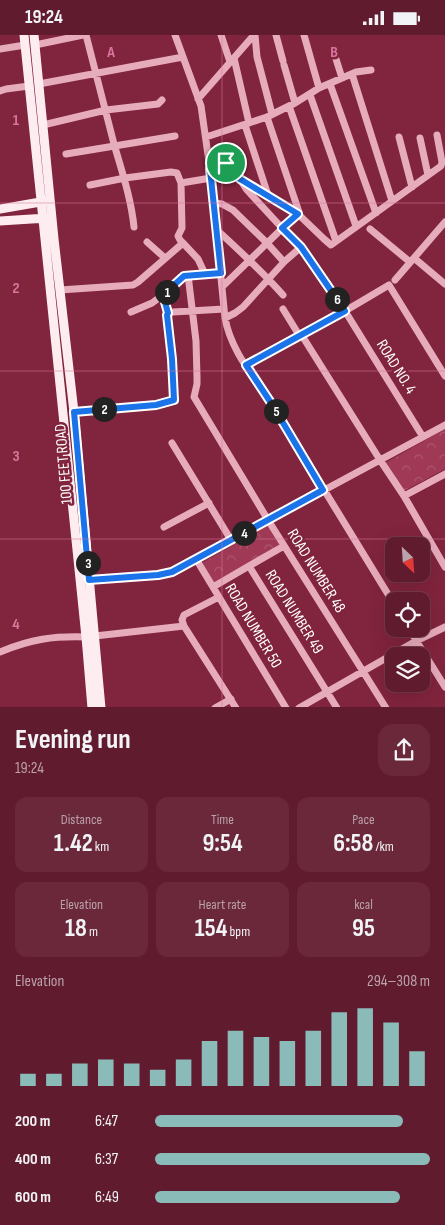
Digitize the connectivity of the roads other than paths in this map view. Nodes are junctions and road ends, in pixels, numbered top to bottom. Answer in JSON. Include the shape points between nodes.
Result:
{"nodes":[{"id":1,"x":24,"y":35,"type":"edge"},
{"id":2,"x":34,"y":35,"type":"edge"},
{"id":3,"x":81,"y":35,"type":"edge"},
{"id":4,"x":174,"y":35,"type":"edge"},
{"id":5,"x":221,"y":35,"type":"edge"},
{"id":6,"x":254,"y":35,"type":"edge"},
{"id":7,"x":276,"y":35,"type":"edge"},
{"id":8,"x":304,"y":35,"type":"edge"},
{"id":9,"x":25,"y":45,"type":"junction"},
{"id":10,"x":35,"y":45,"type":"junction"},
{"id":11,"x":0,"y":49,"type":"edge"},
{"id":12,"x":183,"y":57,"type":"junction"},
{"id":13,"x":336,"y":59,"type":"dead end"},
{"id":14,"x":232,"y":60,"type":"junction"},
{"id":15,"x":371,"y":70,"type":"dead end"},
{"id":16,"x":96,"y":73,"type":"junction"},
{"id":17,"x":352,"y":74,"type":"junction"},
{"id":18,"x":342,"y":78,"type":"junction"},
{"id":19,"x":39,"y":84,"type":"junction"},
{"id":20,"x":330,"y":84,"type":"junction"},
{"id":21,"x":29,"y":86,"type":"junction"},
{"id":22,"x":319,"y":88,"type":"junction"},
{"id":23,"x":0,"y":91,"type":"edge"},
{"id":24,"x":310,"y":95,"type":"junction"},
{"id":25,"x":198,"y":99,"type":"junction"},
{"id":26,"x":162,"y":100,"type":"dead end"},
{"id":27,"x":292,"y":105,"type":"junction"},
{"id":28,"x":106,"y":111,"type":"junction"},
{"id":29,"x":269,"y":116,"type":"junction"},
{"id":30,"x":247,"y":124,"type":"junction"},
{"id":31,"x":43,"y":125,"type":"junction"},
{"id":32,"x":437,"y":135,"type":"dead end"},
{"id":33,"x":175,"y":136,"type":"dead end"},
{"id":34,"x":206,"y":137,"type":"junction"},
{"id":35,"x":399,"y":137,"type":"dead end"},
{"id":36,"x":420,"y":138,"type":"dead end"},
{"id":37,"x":115,"y":145,"type":"junction"},
{"id":38,"x":66,"y":154,"type":"dead end"},
{"id":39,"x":210,"y":169,"type":"junction"},
{"id":40,"x":428,"y":175,"type":"junction"},
{"id":41,"x":125,"y":178,"type":"junction"},
{"id":42,"x":211,"y":178,"type":"junction"},
{"id":43,"x":240,"y":179,"type":"junction"},
{"id":44,"x":181,"y":183,"type":"junction"},
{"id":45,"x":90,"y":185,"type":"dead end"},
{"id":46,"x":412,"y":187,"type":"junction"},
{"id":47,"x":268,"y":195,"type":"junction"},
{"id":48,"x":51,"y":201,"type":"junction"},
{"id":49,"x":392,"y":201,"type":"junction"},
{"id":50,"x":41,"y":202,"type":"junction"},
{"id":51,"x":214,"y":203,"type":"junction"},
{"id":52,"x":0,"y":209,"type":"edge"},
{"id":53,"x":376,"y":213,"type":"junction"},
{"id":54,"x":298,"y":214,"type":"junction"},
{"id":55,"x":52,"y":217,"type":"junction"},
{"id":56,"x":42,"y":218,"type":"junction"},
{"id":57,"x":0,"y":221,"type":"edge"},
{"id":58,"x":445,"y":222,"type":"edge"},
{"id":59,"x":356,"y":226,"type":"junction"},
{"id":60,"x":134,"y":227,"type":"dead end"},
{"id":61,"x":282,"y":228,"type":"junction"},
{"id":62,"x":370,"y":229,"type":"dead end"},
{"id":63,"x":217,"y":230,"type":"junction"},
{"id":64,"x":336,"y":241,"type":"junction"},
{"id":65,"x":147,"y":242,"type":"dead end"},
{"id":66,"x":183,"y":243,"type":"junction"},
{"id":67,"x":267,"y":243,"type":"junction"},
{"id":68,"x":301,"y":247,"type":"junction"},
{"id":69,"x":166,"y":258,"type":"junction"},
{"id":70,"x":250,"y":259,"type":"junction"},
{"id":71,"x":412,"y":260,"type":"junction"},
{"id":72,"x":284,"y":262,"type":"junction"},
{"id":73,"x":221,"y":273,"type":"junction"},
{"id":74,"x":205,"y":274,"type":"junction"},
{"id":75,"x":188,"y":275,"type":"junction"},
{"id":76,"x":269,"y":279,"type":"junction"},
{"id":77,"x":395,"y":280,"type":"dead end"},
{"id":78,"x":223,"y":285,"type":"junction"},
{"id":79,"x":445,"y":285,"type":"edge"},
{"id":80,"x":60,"y":290,"type":"junction"},
{"id":81,"x":163,"y":295,"type":"junction"},
{"id":82,"x":283,"y":295,"type":"dead end"},
{"id":83,"x":224,"y":309,"type":"junction"},
{"id":84,"x":283,"y":309,"type":"dead end"},
{"id":85,"x":192,"y":311,"type":"junction"},
{"id":86,"x":345,"y":311,"type":"junction"},
{"id":87,"x":131,"y":312,"type":"dead end"},
{"id":88,"x":168,"y":313,"type":"junction"},
{"id":89,"x":225,"y":318,"type":"junction"},
{"id":90,"x":300,"y":335,"type":"junction"},
{"id":91,"x":246,"y":365,"type":"junction"},
{"id":92,"x":444,"y":373,"type":"edge"},
{"id":93,"x":74,"y":412,"type":"junction"},
{"id":94,"x":445,"y":425,"type":"edge"},
{"id":95,"x":423,"y":437,"type":"junction"},
{"id":96,"x":172,"y":443,"type":"dead end"},
{"id":97,"x":380,"y":460,"type":"junction"},
{"id":98,"x":445,"y":474,"type":"edge"},
{"id":99,"x":323,"y":490,"type":"junction"},
{"id":100,"x":404,"y":496,"type":"junction"},
{"id":101,"x":209,"y":503,"type":"junction"},
{"id":102,"x":268,"y":520,"type":"junction"},
{"id":103,"x":164,"y":527,"type":"dead end"},
{"id":104,"x":230,"y":540,"type":"junction"},
{"id":105,"x":284,"y":546,"type":"junction"},
{"id":106,"x":196,"y":559,"type":"junction"},
{"id":107,"x":249,"y":566,"type":"junction"},
{"id":108,"x":445,"y":567,"type":"edge"},
{"id":109,"x":89,"y":580,"type":"junction"},
{"id":110,"x":213,"y":587,"type":"junction"},
{"id":111,"x":387,"y":592,"type":"edge"},
{"id":112,"x":219,"y":597,"type":"junction"},
{"id":113,"x":184,"y":626,"type":"junction"},
{"id":114,"x":445,"y":627,"type":"edge"},
{"id":115,"x":90,"y":637,"type":"junction"},
{"id":116,"x":414,"y":637,"type":"edge"},
{"id":117,"x":416,"y":641,"type":"junction"},
{"id":118,"x":0,"y":652,"type":"edge"},
{"id":119,"x":364,"y":672,"type":"junction"},
{"id":120,"x":445,"y":687,"type":"edge"},
{"id":121,"x":327,"y":692,"type":"junction"},
{"id":122,"x":231,"y":699,"type":"junction"},
{"id":123,"x":92,"y":707,"type":"edge"},
{"id":124,"x":101,"y":707,"type":"edge"},
{"id":125,"x":215,"y":707,"type":"edge"},
{"id":126,"x":236,"y":707,"type":"edge"},
{"id":127,"x":286,"y":707,"type":"edge"},
{"id":128,"x":299,"y":707,"type":"edge"},
{"id":129,"x":337,"y":707,"type":"edge"},
{"id":130,"x":386,"y":707,"type":"edge"}],
"edges":[{"from":1,"to":9,"type":"main road","name":"100 FEET ROAD"},
{"from":2,"to":10,"type":"main road","name":"100 FEET ROAD"},
{"from":3,"to":10,"type":"street"},
{"from":3,"to":16,"type":"street"},
{"from":4,"to":12,"type":"street"},
{"from":5,"to":14,"type":"street"},
{"from":6,"to":14,"type":"street"},
{"from":6,"to":29,"type":"street"},
{"from":7,"to":27,"type":"street"},
{"from":8,"to":22,"type":"street"},
{"from":9,"to":11,"type":"street"},
{"from":9,"to":21,"type":"main road","name":"100 FEET ROAD"},
{"from":10,"to":19,"type":"main road","name":"100 FEET ROAD"},
{"from":12,"to":16,"type":"street"},
{"from":12,"to":25,"type":"street"},
{"from":13,"to":18,"type":"street"},
{"from":14,"to":25,"type":"street"},
{"from":14,"to":30,"type":"street"},
{"from":15,"to":17,"type":"street"},
{"from":16,"to":19,"type":"street"},
{"from":16,"to":28,"type":"street"},
{"from":17,"to":18,"type":"street"},
{"from":17,"to":49,"type":"street"},
{"from":18,"to":20,"type":"street"},
{"from":19,"to":31,"type":"main road","name":"100 FEET ROAD"},
{"from":20,"to":22,"type":"street"},
{"from":20,"to":53,"type":"street"},
{"from":21,"to":23,"type":"street"},
{"from":21,"to":50,"type":"main road","name":"100 FEET ROAD"},
{"from":22,"to":24,"type":"street"},
{"from":24,"to":27,"type":"street"},
{"from":24,"to":59,"type":"street"},
{"from":25,"to":34,"type":"street"},
{"from":26,"to":28,"type":"street","via":[[158,104]]},
{"from":27,"to":29,"type":"street"},
{"from":27,"to":64,"type":"street"},
{"from":28,"to":31,"type":"street"},
{"from":28,"to":37,"type":"street"},
{"from":29,"to":30,"type":"street"},
{"from":29,"to":54,"type":"street"},
{"from":30,"to":34,"type":"street"},
{"from":30,"to":47,"type":"street"},
{"from":31,"to":48,"type":"main road","name":"100 FEET ROAD"},
{"from":32,"to":40,"type":"street","via":[[442,164]]},
{"from":33,"to":37,"type":"street"},
{"from":34,"to":39,"type":"street"},
{"from":35,"to":46,"type":"street"},
{"from":36,"to":40,"type":"street"},
{"from":37,"to":38,"type":"street"},
{"from":37,"to":41,"type":"street"},
{"from":39,"to":42,"type":"street"},
{"from":39,"to":43,"type":"street","via":[[223,162]]},
{"from":40,"to":46,"type":"street"},
{"from":41,"to":44,"type":"street","via":[[175,172]]},
{"from":41,"to":45,"type":"street"},
{"from":41,"to":60,"type":"street"},
{"from":42,"to":44,"type":"street"},
{"from":42,"to":51,"type":"street"},
{"from":43,"to":47,"type":"street"},
{"from":43,"to":61,"type":"street","name":"ROAD NO. 4"},
{"from":44,"to":66,"type":"street","via":[[182,227],[178,236]]},
{"from":46,"to":49,"type":"street"},
{"from":47,"to":54,"type":"street"},
{"from":48,"to":50,"type":"main road"},
{"from":48,"to":55,"type":"main road","name":"100 FEET ROAD"},
{"from":49,"to":53,"type":"street"},
{"from":50,"to":52,"type":"main road"},
{"from":50,"to":56,"type":"main road","name":"100 FEET ROAD"},
{"from":51,"to":63,"type":"street"},
{"from":51,"to":67,"type":"street","via":[[222,203],[234,210]]},
{"from":53,"to":59,"type":"street"},
{"from":54,"to":61,"type":"street"},
{"from":54,"to":64,"type":"street","via":[[331,245]]},
{"from":55,"to":56,"type":"main road"},
{"from":55,"to":80,"type":"main road","name":"100 FEET ROAD"},
{"from":56,"to":57,"type":"main road"},
{"from":56,"to":115,"type":"main road","name":"100 FEET ROAD"},
{"from":58,"to":71,"type":"street"},
{"from":59,"to":64,"type":"street"},
{"from":61,"to":67,"type":"street"},
{"from":61,"to":68,"type":"street","name":"ROAD NO. 4"},
{"from":62,"to":71,"type":"street"},
{"from":63,"to":70,"type":"street"},
{"from":63,"to":73,"type":"street"},
{"from":65,"to":69,"type":"street"},
{"from":66,"to":69,"type":"street"},
{"from":66,"to":74,"type":"street","via":[[196,256]]},
{"from":67,"to":70,"type":"street"},
{"from":67,"to":72,"type":"street"},
{"from":68,"to":72,"type":"street"},
{"from":68,"to":86,"type":"street","name":"ROAD NO. 4"},
{"from":69,"to":80,"type":"street","via":[[133,285]]},
{"from":70,"to":76,"type":"street"},
{"from":70,"to":78,"type":"street"},
{"from":71,"to":77,"type":"street"},
{"from":71,"to":79,"type":"street"},
{"from":72,"to":76,"type":"street"},
{"from":73,"to":74,"type":"street"},
{"from":73,"to":78,"type":"street"},
{"from":74,"to":75,"type":"street"},
{"from":75,"to":81,"type":"street"},
{"from":75,"to":85,"type":"street"},
{"from":76,"to":82,"type":"street"},
{"from":76,"to":89,"type":"street","via":[[243,307]]},
{"from":78,"to":83,"type":"street"},
{"from":80,"to":93,"type":"main road","name":"100 FEET ROAD"},
{"from":81,"to":87,"type":"street"},
{"from":81,"to":88,"type":"street"},
{"from":83,"to":85,"type":"street"},
{"from":83,"to":89,"type":"street"},
{"from":84,"to":90,"type":"street"},
{"from":85,"to":88,"type":"street"},
{"from":85,"to":102,"type":"street","name":"ROAD NUMBER 48","via":[[197,377],[194,397]]},
{"from":86,"to":90,"type":"street"},
{"from":86,"to":92,"type":"street","via":[[389,285]]},
{"from":86,"to":95,"type":"street","name":"ROAD NO. 4"},
{"from":88,"to":93,"type":"street","via":[[174,400],[156,405]]},
{"from":89,"to":91,"type":"street","via":[[231,340]]},
{"from":90,"to":91,"type":"street"},
{"from":90,"to":97,"type":"street"},
{"from":91,"to":99,"type":"street"},
{"from":93,"to":109,"type":"main road","name":"100 FEET ROAD"},
{"from":94,"to":95,"type":"street"},
{"from":95,"to":97,"type":"street"},
{"from":96,"to":101,"type":"street"},
{"from":97,"to":99,"type":"street"},
{"from":97,"to":100,"type":"street"},
{"from":98,"to":100,"type":"street"},
{"from":99,"to":102,"type":"street"},
{"from":99,"to":111,"type":"street"},
{"from":100,"to":108,"type":"street"},
{"from":101,"to":103,"type":"street"},
{"from":101,"to":104,"type":"street"},
{"from":102,"to":104,"type":"street"},
{"from":102,"to":105,"type":"street","name":"ROAD NUMBER 48"},
{"from":104,"to":106,"type":"street"},
{"from":105,"to":107,"type":"street","name":"ROAD NUMBER 49"},
{"from":105,"to":119,"type":"street","name":"ROAD NUMBER 48"},
{"from":106,"to":109,"type":"street","via":[[164,574]]},
{"from":106,"to":110,"type":"street","name":"ROAD NUMBER 50"},
{"from":107,"to":110,"type":"street"},
{"from":107,"to":121,"type":"street","name":"ROAD NUMBER 49"},
{"from":109,"to":115,"type":"main road","name":"100 FEET ROAD"},
{"from":110,"to":112,"type":"street","name":"ROAD NUMBER 50"},
{"from":112,"to":113,"type":"street","via":[[184,615]]},
{"from":112,"to":127,"type":"street","name":"ROAD NUMBER 50"},
{"from":113,"to":115,"type":"street"},
{"from":113,"to":122,"type":"street"},
{"from":114,"to":117,"type":"street"},
{"from":115,"to":118,"type":"street","via":[[39,639]]},
{"from":115,"to":123,"type":"main road","name":"100 FEET ROAD"},
{"from":115,"to":124,"type":"main road","name":"100 FEET ROAD"},
{"from":116,"to":117,"type":"street"},
{"from":117,"to":119,"type":"street"},
{"from":117,"to":120,"type":"street"},
{"from":119,"to":121,"type":"street"},
{"from":119,"to":130,"type":"street","name":"ROAD NUMBER 48"},
{"from":121,"to":128,"type":"street"},
{"from":121,"to":129,"type":"street","name":"ROAD NUMBER 49"},
{"from":122,"to":125,"type":"street"},
{"from":122,"to":126,"type":"street"}]}
